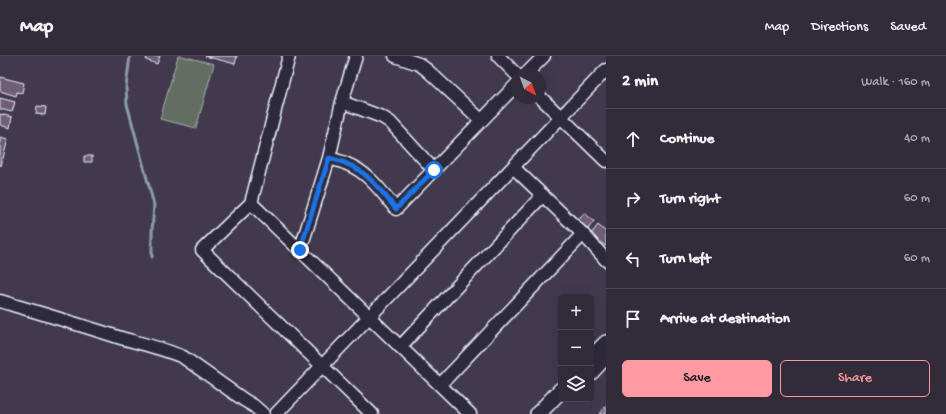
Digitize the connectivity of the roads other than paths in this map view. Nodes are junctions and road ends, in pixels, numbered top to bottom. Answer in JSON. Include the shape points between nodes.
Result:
{"nodes":[{"id":1,"x":289,"y":56,"type":"edge"},
{"id":2,"x":356,"y":56,"type":"edge"},
{"id":3,"x":395,"y":56,"type":"edge"},
{"id":4,"x":498,"y":56,"type":"edge"},
{"id":5,"x":544,"y":56,"type":"edge"},
{"id":6,"x":510,"y":68,"type":"edge"},
{"id":7,"x":532,"y":68,"type":"edge"},
{"id":8,"x":606,"y":70,"type":"edge"},
{"id":9,"x":510,"y":91,"type":"edge"},
{"id":10,"x":342,"y":102,"type":"junction"},
{"id":11,"x":546,"y":103,"type":"edge"},
{"id":12,"x":561,"y":117,"type":"junction"},
{"id":13,"x":482,"y":120,"type":"junction"},
{"id":14,"x":603,"y":153,"type":"edge"},
{"id":15,"x":329,"y":158,"type":"junction"},
{"id":16,"x":513,"y":167,"type":"junction"},
{"id":17,"x":434,"y":170,"type":"junction"},
{"id":18,"x":543,"y":195,"type":"junction"},
{"id":19,"x":251,"y":203,"type":"junction"},
{"id":20,"x":583,"y":234,"type":"junction"},
{"id":21,"x":300,"y":250,"type":"junction"},
{"id":22,"x":606,"y":260,"type":"edge"},
{"id":23,"x":0,"y":301,"type":"edge"},
{"id":24,"x":369,"y":317,"type":"junction"},
{"id":25,"x":606,"y":342,"type":"edge"},
{"id":26,"x":400,"y":347,"type":"junction"},
{"id":27,"x":594,"y":355,"type":"edge"},
{"id":28,"x":606,"y":356,"type":"edge"},
{"id":29,"x":322,"y":366,"type":"junction"},
{"id":30,"x":594,"y":369,"type":"edge"},
{"id":31,"x":440,"y":385,"type":"junction"},
{"id":32,"x":558,"y":393,"type":"edge"},
{"id":33,"x":562,"y":402,"type":"edge"},
{"id":34,"x":263,"y":414,"type":"edge"},
{"id":35,"x":276,"y":414,"type":"edge"},
{"id":36,"x":372,"y":414,"type":"edge"},
{"id":37,"x":470,"y":414,"type":"edge"},
{"id":38,"x":538,"y":414,"type":"edge"},
{"id":39,"x":550,"y":414,"type":"edge"}],
"edges":[{"from":1,"to":19,"type":"street"},
{"from":2,"to":10,"type":"street"},
{"from":3,"to":13,"type":"street","via":[[419,64]]},
{"from":4,"to":6,"type":"street"},
{"from":5,"to":7,"type":"street"},
{"from":8,"to":12,"type":"street"},
{"from":9,"to":13,"type":"street"},
{"from":10,"to":15,"type":"street"},
{"from":10,"to":17,"type":"street","via":[[390,122]]},
{"from":11,"to":12,"type":"street"},
{"from":12,"to":14,"type":"street"},
{"from":12,"to":16,"type":"street"},
{"from":13,"to":17,"type":"street"},
{"from":15,"to":17,"type":"street","via":[[362,172],[396,209]]},
{"from":15,"to":21,"type":"street"},
{"from":16,"to":18,"type":"street"},
{"from":16,"to":24,"type":"street"},
{"from":18,"to":20,"type":"street"},
{"from":18,"to":26,"type":"street"},
{"from":19,"to":21,"type":"street"},
{"from":19,"to":29,"type":"street","via":[[202,250]]},
{"from":20,"to":22,"type":"street"},
{"from":20,"to":31,"type":"street"},
{"from":21,"to":24,"type":"street"},
{"from":23,"to":34,"type":"street","via":[[173,352]]},
{"from":24,"to":26,"type":"street"},
{"from":24,"to":29,"type":"street"},
{"from":25,"to":27,"type":"street"},
{"from":26,"to":31,"type":"street"},
{"from":28,"to":30,"type":"street"},
{"from":29,"to":35,"type":"street"},
{"from":29,"to":36,"type":"street"},
{"from":31,"to":37,"type":"street"},
{"from":32,"to":38,"type":"street"},
{"from":33,"to":39,"type":"street"}]}
